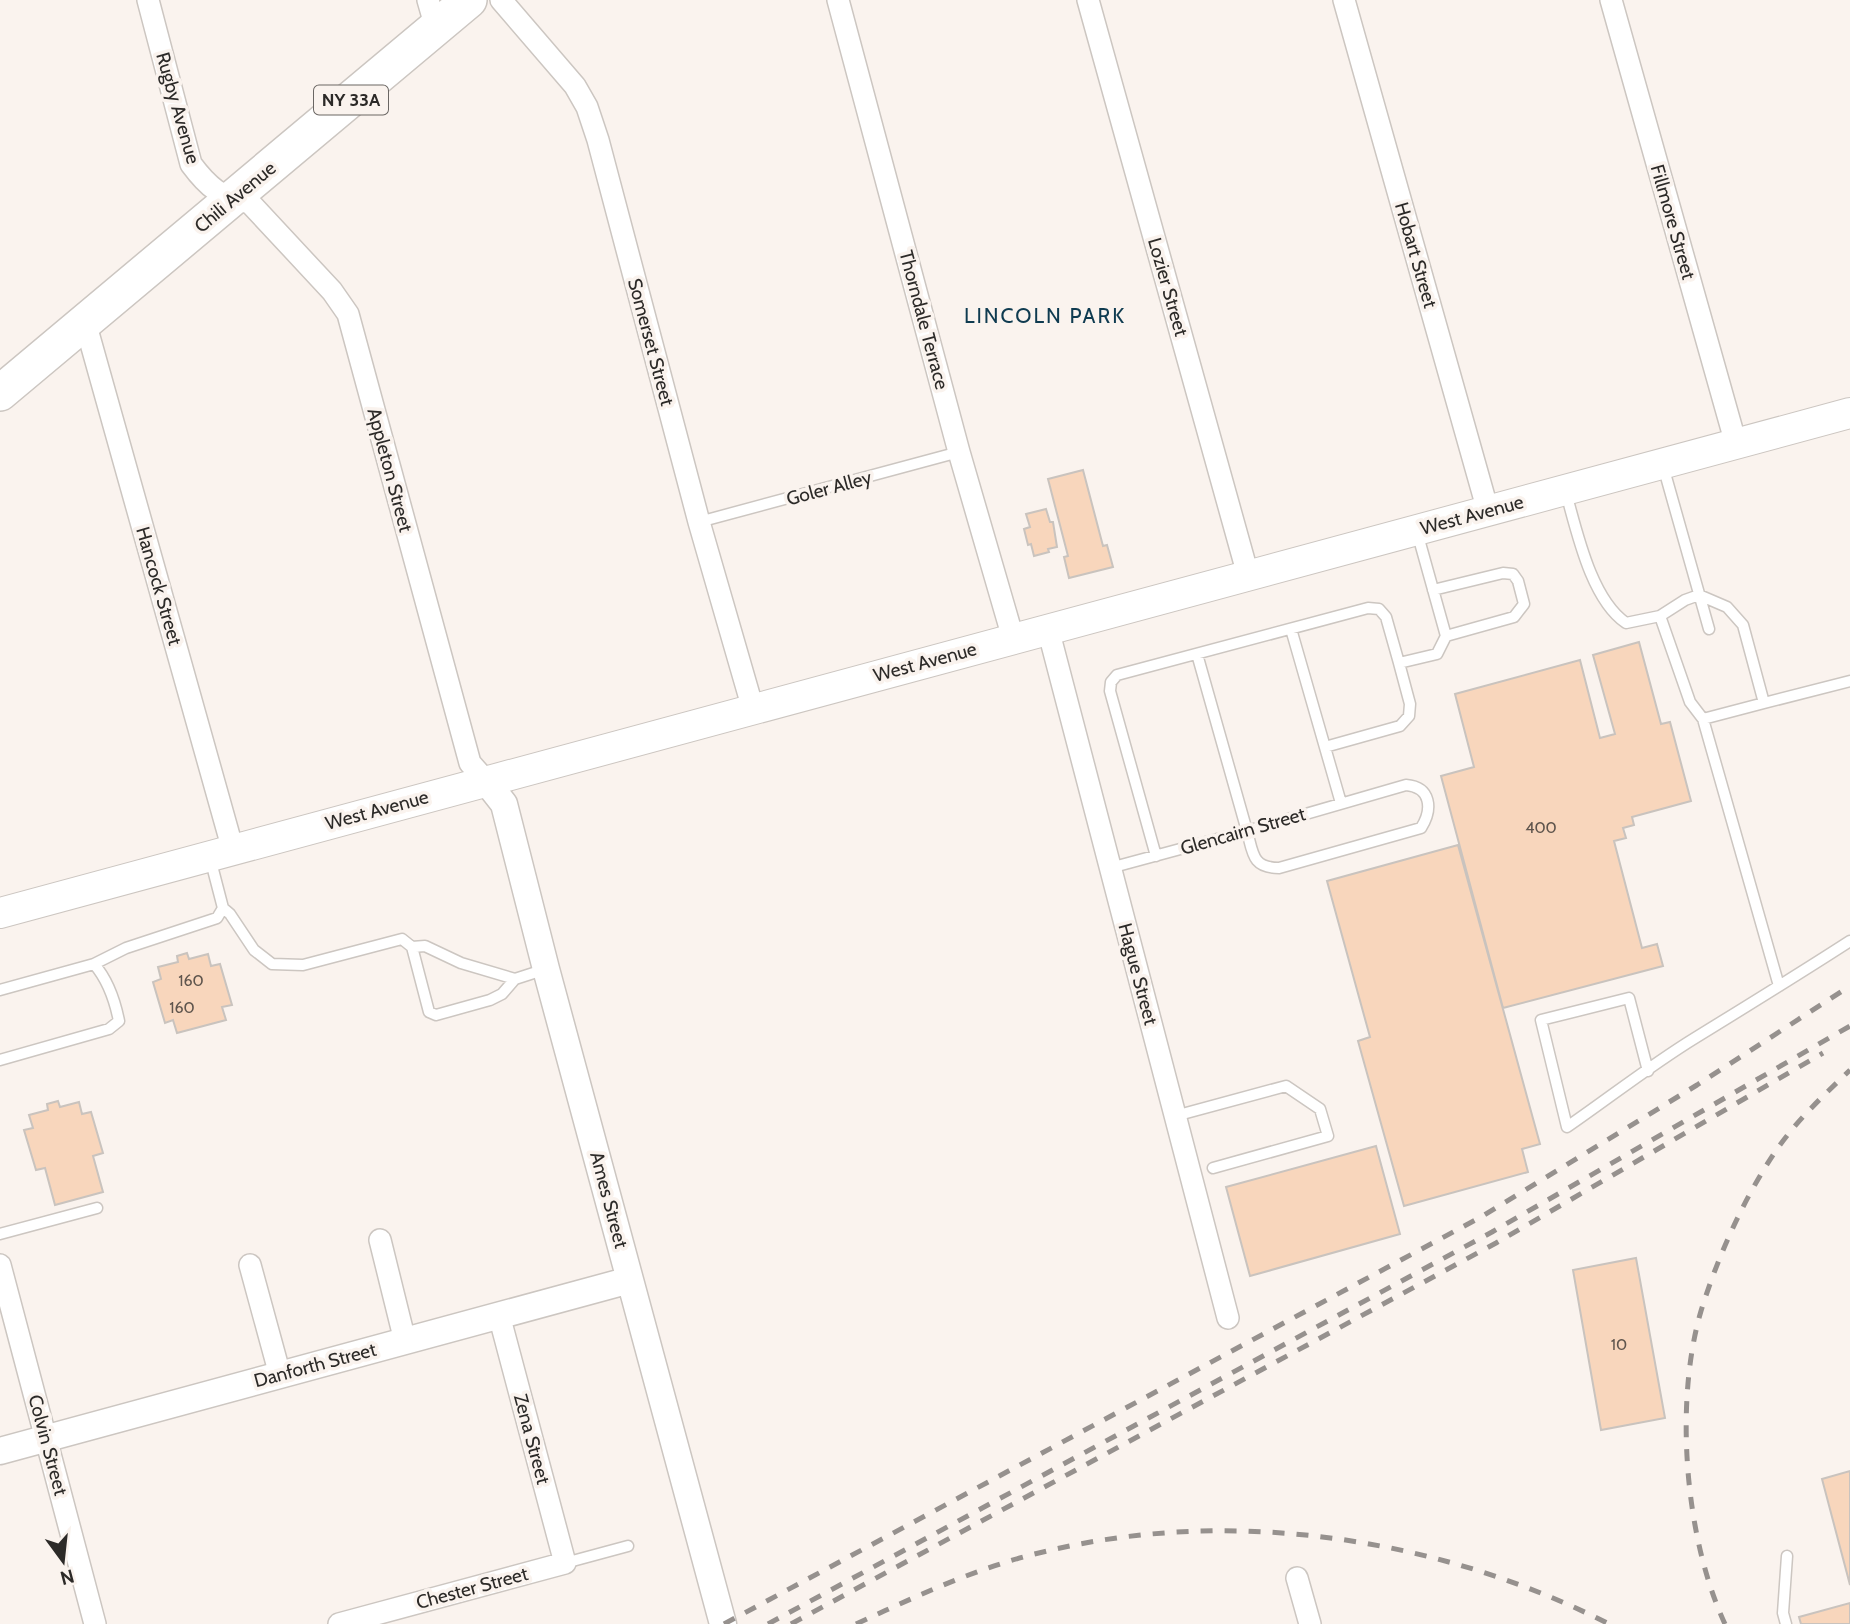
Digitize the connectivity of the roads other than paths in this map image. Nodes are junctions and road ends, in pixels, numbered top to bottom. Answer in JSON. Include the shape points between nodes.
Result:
{"nodes":[{"id":1,"x":148,"y":0,"type":"edge"},
{"id":2,"x":469,"y":0,"type":"edge"},
{"id":3,"x":501,"y":0,"type":"edge"},
{"id":4,"x":838,"y":0,"type":"edge"},
{"id":5,"x":1088,"y":0,"type":"edge"},
{"id":6,"x":1344,"y":0,"type":"edge"},
{"id":7,"x":1611,"y":0,"type":"edge"},
{"id":8,"x":432,"y":14,"type":"edge"},
{"id":9,"x":232,"y":200,"type":"junction"},
{"id":10,"x":85,"y":322,"type":"junction"},
{"id":11,"x":0,"y":393,"type":"edge"},
{"id":12,"x":1850,"y":413,"type":"edge"},
{"id":13,"x":1736,"y":444,"type":"junction"},
{"id":14,"x":959,"y":452,"type":"junction"},
{"id":15,"x":1663,"y":464,"type":"junction"},
{"id":16,"x":1564,"y":490,"type":"junction"},
{"id":17,"x":1488,"y":511,"type":"junction"},
{"id":18,"x":699,"y":522,"type":"junction"},
{"id":19,"x":1417,"y":530,"type":"junction"},
{"id":20,"x":1248,"y":575,"type":"junction"},
{"id":21,"x":1433,"y":590,"type":"junction"},
{"id":22,"x":1699,"y":596,"type":"junction"},
{"id":23,"x":1660,"y":616,"type":"junction"},
{"id":24,"x":1048,"y":629,"type":"junction"},
{"id":25,"x":1291,"y":629,"type":"junction"},
{"id":26,"x":1709,"y":629,"type":"dead end"},
{"id":27,"x":1446,"y":636,"type":"junction"},
{"id":28,"x":1013,"y":638,"type":"junction"},
{"id":29,"x":1197,"y":654,"type":"junction"},
{"id":30,"x":1399,"y":663,"type":"junction"},
{"id":31,"x":1850,"y":681,"type":"edge"},
{"id":32,"x":1764,"y":703,"type":"junction"},
{"id":33,"x":753,"y":709,"type":"junction"},
{"id":34,"x":1703,"y":719,"type":"junction"},
{"id":35,"x":1325,"y":747,"type":"junction"},
{"id":36,"x":486,"y":781,"type":"junction"},
{"id":37,"x":1341,"y":803,"type":"junction"},
{"id":38,"x":1247,"y":831,"type":"junction"},
{"id":39,"x":221,"y":853,"type":"junction"},
{"id":40,"x":1156,"y":856,"type":"junction"},
{"id":41,"x":1110,"y":868,"type":"junction"},
{"id":42,"x":223,"y":908,"type":"junction"},
{"id":43,"x":0,"y":913,"type":"edge"},
{"id":44,"x":1850,"y":941,"type":"edge"},
{"id":45,"x":412,"y":947,"type":"junction"},
{"id":46,"x":94,"y":964,"type":"junction"},
{"id":47,"x":546,"y":969,"type":"junction"},
{"id":48,"x":515,"y":979,"type":"junction"},
{"id":49,"x":1779,"y":986,"type":"junction"},
{"id":50,"x":0,"y":990,"type":"edge"},
{"id":51,"x":0,"y":1060,"type":"edge"},
{"id":52,"x":1648,"y":1071,"type":"junction"},
{"id":53,"x":1175,"y":1116,"type":"junction"},
{"id":54,"x":1213,"y":1168,"type":"dead end"},
{"id":55,"x":97,"y":1208,"type":"dead end"},
{"id":56,"x":0,"y":1234,"type":"edge"},
{"id":57,"x":380,"y":1240,"type":"dead end"},
{"id":58,"x":0,"y":1265,"type":"edge"},
{"id":59,"x":250,"y":1265,"type":"dead end"},
{"id":60,"x":630,"y":1280,"type":"junction"},
{"id":61,"x":499,"y":1315,"type":"junction"},
{"id":62,"x":1228,"y":1318,"type":"dead end"},
{"id":63,"x":405,"y":1341,"type":"junction"},
{"id":64,"x":280,"y":1375,"type":"junction"},
{"id":65,"x":46,"y":1438,"type":"junction"},
{"id":66,"x":0,"y":1451,"type":"edge"},
{"id":67,"x":628,"y":1546,"type":"dead end"},
{"id":68,"x":1787,"y":1556,"type":"dead end"},
{"id":69,"x":565,"y":1563,"type":"junction"},
{"id":70,"x":1297,"y":1578,"type":"dead end"},
{"id":71,"x":96,"y":1624,"type":"edge"},
{"id":72,"x":339,"y":1624,"type":"edge"},
{"id":73,"x":723,"y":1624,"type":"edge"},
{"id":74,"x":1310,"y":1624,"type":"edge"},
{"id":75,"x":1786,"y":1624,"type":"edge"}],
"edges":[{"from":1,"to":9,"type":"street","name":"Rugby Avenue","via":[[191,164],[207,185]]},
{"from":2,"to":8,"type":"main road","name":"Chili Avenue","number":"NY 33A"},
{"from":3,"to":18,"type":"street","name":"Somerset Street","via":[[575,86],[587,107]]},
{"from":4,"to":14,"type":"street","name":"Thorndale Terrace"},
{"from":5,"to":20,"type":"street","name":"Lozier Street"},
{"from":6,"to":17,"type":"street","name":"Hobart Street"},
{"from":7,"to":13,"type":"street","name":"Fillmore Street"},
{"from":8,"to":9,"type":"main road","name":"Chili Avenue","number":"NY 33A"},
{"from":9,"to":10,"type":"main road","name":"Chili Avenue","number":"NY 33A"},
{"from":9,"to":36,"type":"street","name":"Appleton Street","via":[[250,203],[348,314],[470,763]]},
{"from":10,"to":11,"type":"main road","name":"Chili Avenue","number":"NY 33A"},
{"from":10,"to":39,"type":"street","name":"Hancock Street"},
{"from":12,"to":13,"type":"main road","name":"West Avenue"},
{"from":13,"to":15,"type":"main road","name":"West Avenue"},
{"from":14,"to":18,"type":"lane","name":"Goler Alley"},
{"from":14,"to":28,"type":"street","name":"Thorndale Terrace"},
{"from":15,"to":16,"type":"main road","name":"West Avenue"},
{"from":15,"to":22,"type":"lane"},
{"from":16,"to":17,"type":"main road","name":"West Avenue"},
{"from":16,"to":23,"type":"lane","via":[[1602,597],[1626,622]]},
{"from":17,"to":19,"type":"main road","name":"West Avenue"},
{"from":18,"to":33,"type":"street","name":"Somerset Street"},
{"from":19,"to":20,"type":"main road","name":"West Avenue"},
{"from":19,"to":21,"type":"lane"},
{"from":20,"to":24,"type":"main road","name":"West Avenue"},
{"from":21,"to":27,"type":"lane"},
{"from":21,"to":27,"type":"lane","via":[[1503,573],[1513,574],[1518,581],[1524,604],[1514,617]]},
{"from":22,"to":23,"type":"lane"},
{"from":22,"to":26,"type":"lane"},
{"from":22,"to":32,"type":"lane","via":[[1727,607],[1743,625]]},
{"from":23,"to":34,"type":"lane","via":[[1690,702]]},
{"from":24,"to":28,"type":"main road","name":"West Avenue"},
{"from":24,"to":41,"type":"street","name":"Hague Street"},
{"from":25,"to":29,"type":"lane"},
{"from":25,"to":30,"type":"lane","via":[[1368,608],[1379,610],[1386,617]]},
{"from":25,"to":35,"type":"lane"},
{"from":27,"to":30,"type":"lane","via":[[1437,653]]},
{"from":28,"to":33,"type":"main road","name":"West Avenue"},
{"from":29,"to":38,"type":"lane"},
{"from":29,"to":40,"type":"lane","via":[[1117,675],[1111,682]]},
{"from":30,"to":35,"type":"lane","via":[[1409,716],[1400,726]]},
{"from":31,"to":32,"type":"lane"},
{"from":32,"to":34,"type":"lane"},
{"from":33,"to":36,"type":"main road","name":"West Avenue"},
{"from":34,"to":49,"type":"lane"},
{"from":35,"to":37,"type":"lane"},
{"from":36,"to":39,"type":"main road","name":"West Avenue"},
{"from":36,"to":47,"type":"street","name":"Ames Street","via":[[504,803]]},
{"from":37,"to":38,"type":"lane","name":"Glencairn Street"},
{"from":37,"to":38,"type":"lane","name":"Glencairn Street","via":[[1406,785],[1417,786],[1429,808],[1421,828],[1279,868],[1266,868],[1255,860]]},
{"from":38,"to":40,"type":"lane","name":"Glencairn Street"},
{"from":39,"to":42,"type":"lane"},
{"from":39,"to":43,"type":"main road","name":"West Avenue"},
{"from":40,"to":41,"type":"lane","name":"Glencairn Street"},
{"from":41,"to":53,"type":"street","name":"Hague Street"},
{"from":42,"to":45,"type":"lane","via":[[260,957],[272,964],[303,965],[397,939]]},
{"from":42,"to":46,"type":"lane","via":[[218,918],[138,943]]},
{"from":44,"to":49,"type":"lane"},
{"from":45,"to":48,"type":"lane","via":[[425,946],[461,963]]},
{"from":45,"to":48,"type":"lane","via":[[433,1015],[491,1000]]},
{"from":46,"to":50,"type":"lane"},
{"from":46,"to":51,"type":"lane","via":[[115,1001],[119,1021],[109,1029]]},
{"from":47,"to":48,"type":"lane"},
{"from":47,"to":60,"type":"street","name":"Ames Street"},
{"from":49,"to":52,"type":"lane"},
{"from":52,"to":52,"type":"lane","via":[[1567,1127],[1541,1020],[1629,998]]},
{"from":53,"to":54,"type":"lane","via":[[1286,1086],[1320,1108],[1328,1136]]},
{"from":53,"to":62,"type":"street","name":"Hague Street"},
{"from":55,"to":56,"type":"lane"},
{"from":57,"to":63,"type":"street"},
{"from":58,"to":65,"type":"street","name":"Colvin Street"},
{"from":59,"to":64,"type":"street"},
{"from":60,"to":61,"type":"street","name":"Danforth Street"},
{"from":60,"to":73,"type":"street","name":"Ames Street"},
{"from":61,"to":63,"type":"street","name":"Danforth Street"},
{"from":61,"to":69,"type":"street","name":"Zena Street"},
{"from":63,"to":64,"type":"street","name":"Danforth Street"},
{"from":64,"to":65,"type":"street","name":"Danforth Street"},
{"from":65,"to":66,"type":"street","name":"Danforth Street"},
{"from":65,"to":71,"type":"street","name":"Colvin Street"},
{"from":67,"to":69,"type":"lane"},
{"from":68,"to":75,"type":"lane"},
{"from":69,"to":72,"type":"street","name":"Chester Street"},
{"from":70,"to":74,"type":"street"}]}
